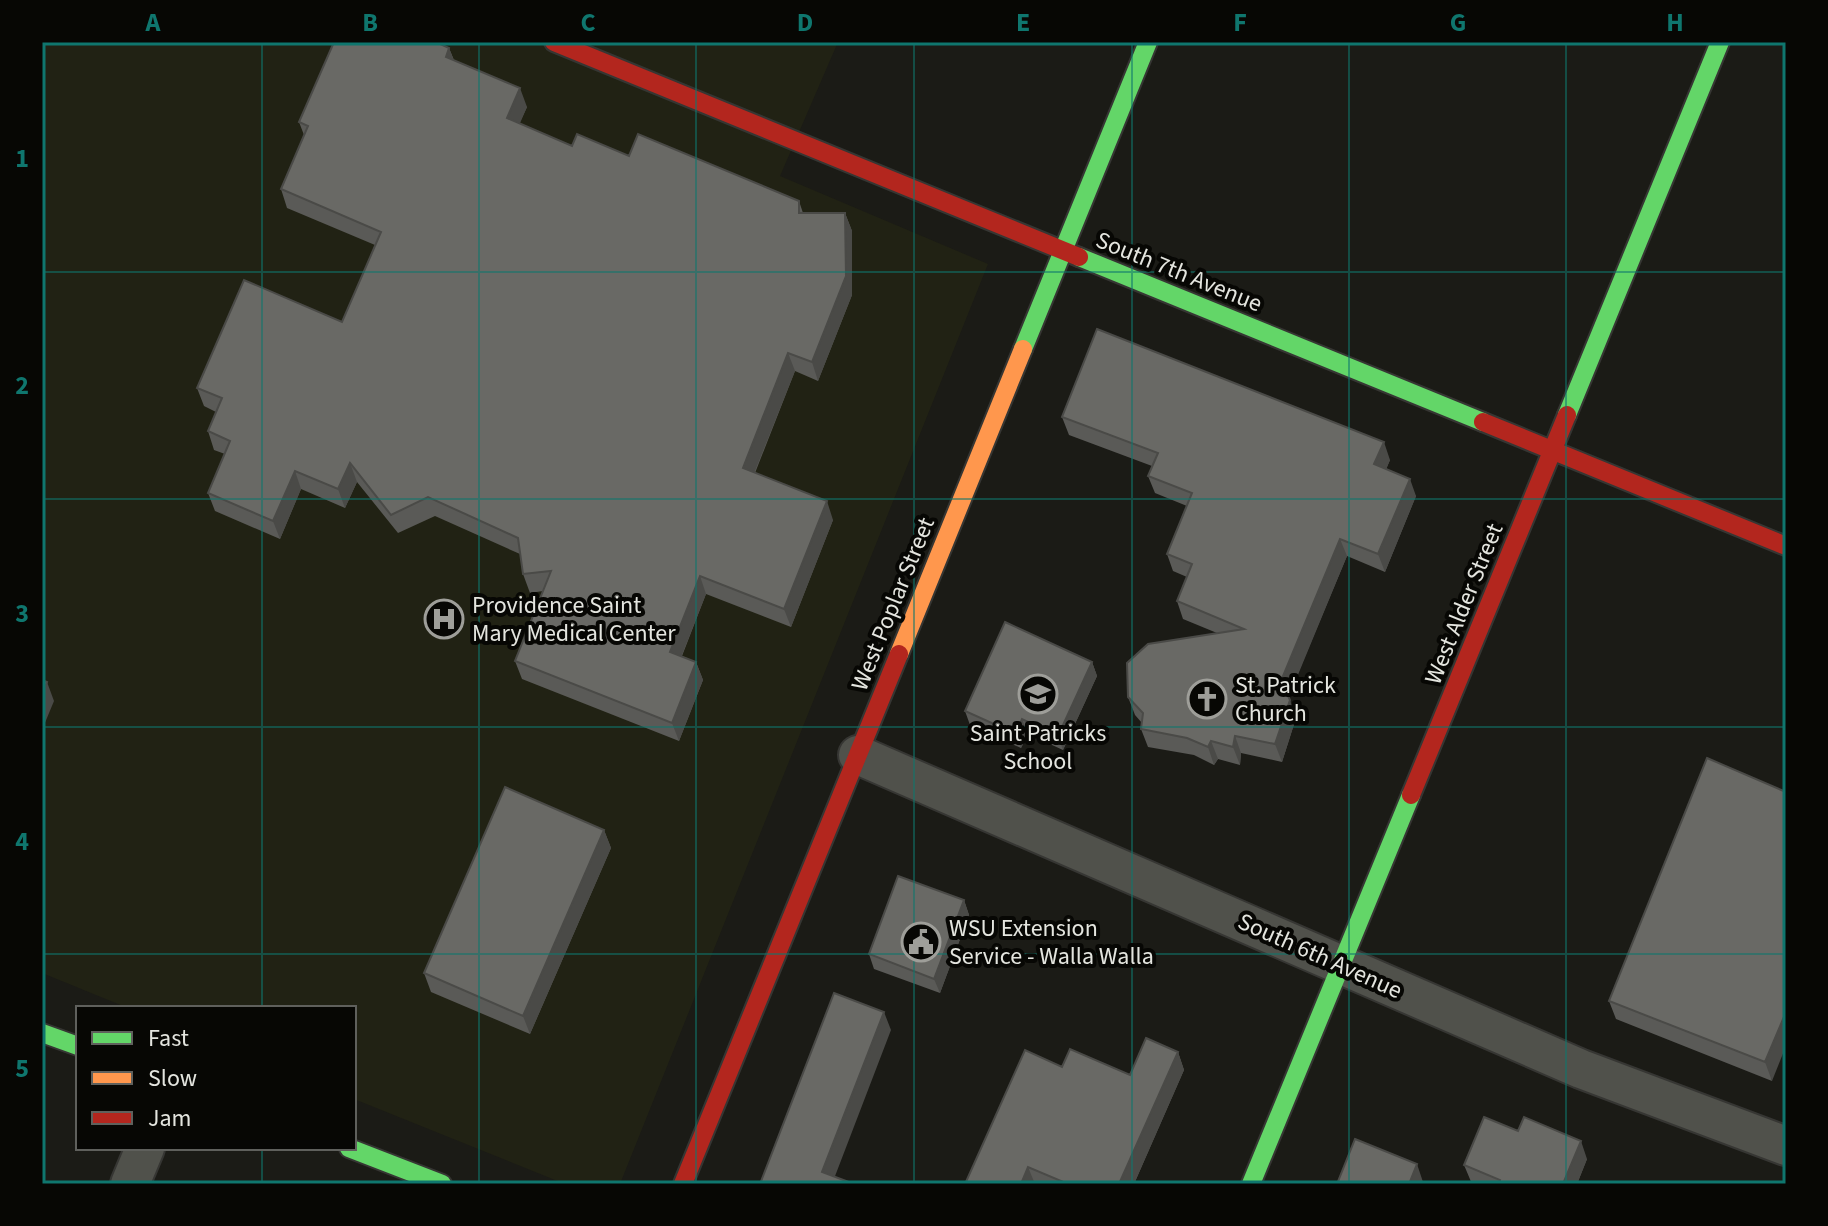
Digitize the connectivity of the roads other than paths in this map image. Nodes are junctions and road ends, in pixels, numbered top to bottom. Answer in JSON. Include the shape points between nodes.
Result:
{"nodes":[{"id":1,"x":554,"y":42,"type":"edge"},
{"id":2,"x":1148,"y":42,"type":"edge"},
{"id":3,"x":1720,"y":42,"type":"edge"},
{"id":4,"x":1063,"y":250,"type":"junction"},
{"id":5,"x":1553,"y":451,"type":"junction"},
{"id":6,"x":1786,"y":546,"type":"edge"},
{"id":7,"x":858,"y":755,"type":"junction"},
{"id":8,"x":1341,"y":965,"type":"junction"},
{"id":9,"x":42,"y":1033,"type":"edge"},
{"id":10,"x":76,"y":1045,"type":"edge"},
{"id":11,"x":1786,"y":1146,"type":"edge"},
{"id":12,"x":144,"y":1150,"type":"edge"},
{"id":13,"x":354,"y":1150,"type":"edge"},
{"id":14,"x":130,"y":1184,"type":"edge"},
{"id":15,"x":442,"y":1184,"type":"edge"},
{"id":16,"x":683,"y":1184,"type":"edge"},
{"id":17,"x":1251,"y":1184,"type":"edge"}],
"edges":[{"from":1,"to":4,"type":"main road","name":"South 7th Avenue"},
{"from":2,"to":4,"type":"main road","name":"West Poplar Street"},
{"from":3,"to":5,"type":"main road","name":"West Alder Street"},
{"from":4,"to":5,"type":"main road","name":"South 7th Avenue"},
{"from":4,"to":7,"type":"main road","name":"West Poplar Street"},
{"from":5,"to":6,"type":"main road","name":"South 7th Avenue"},
{"from":5,"to":8,"type":"main road","name":"West Alder Street"},
{"from":7,"to":8,"type":"street","name":"South 6th Avenue"},
{"from":7,"to":16,"type":"main road","name":"West Poplar Street"},
{"from":8,"to":11,"type":"street","name":"South 6th Avenue","via":[[1581,1069]]},
{"from":8,"to":17,"type":"main road","name":"West Alder Street"},
{"from":9,"to":10,"type":"main road"},
{"from":12,"to":14,"type":"street"},
{"from":13,"to":15,"type":"main road"}]}
